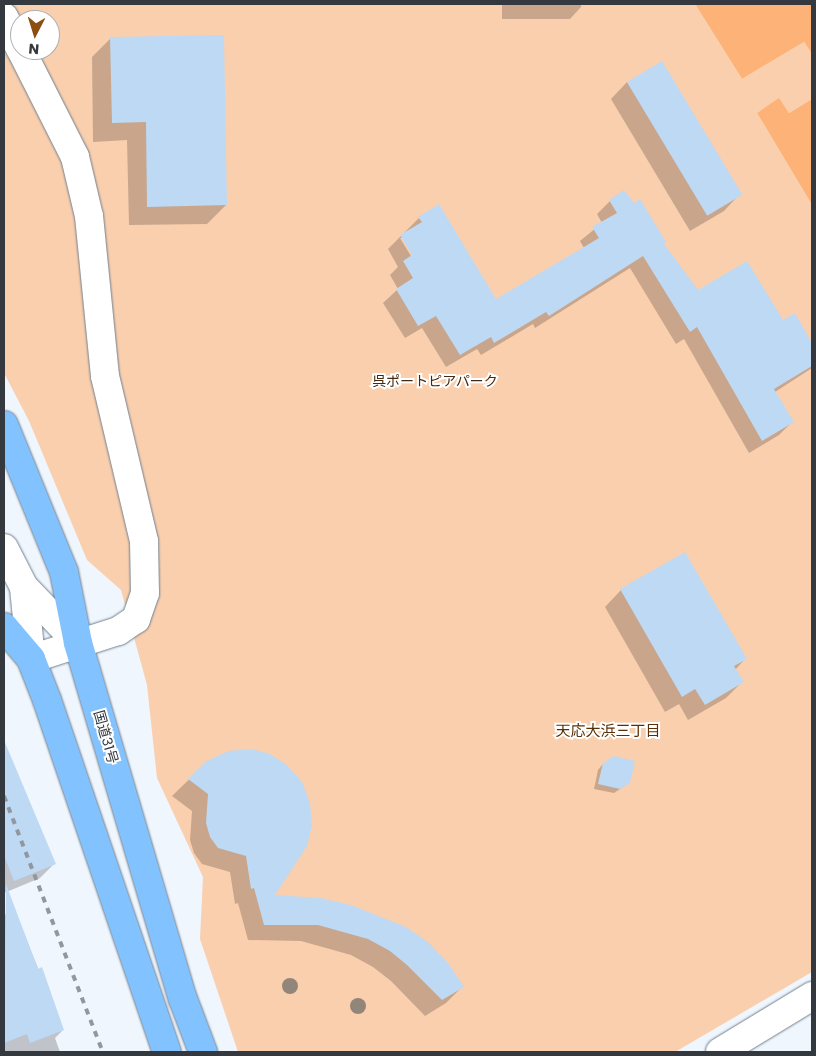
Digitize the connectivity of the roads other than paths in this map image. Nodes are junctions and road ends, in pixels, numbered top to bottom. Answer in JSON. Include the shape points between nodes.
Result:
{"nodes":[{"id":1,"x":4,"y":17,"type":"edge"},
{"id":2,"x":10,"y":29,"type":"edge"},
{"id":3,"x":26,"y":60,"type":"edge"},
{"id":4,"x":4,"y":425,"type":"edge"},
{"id":5,"x":4,"y":548,"type":"edge"},
{"id":6,"x":24,"y":587,"type":"junction"},
{"id":7,"x":4,"y":627,"type":"edge"},
{"id":8,"x":78,"y":643,"type":"junction"},
{"id":9,"x":31,"y":659,"type":"junction"},
{"id":10,"x":812,"y":996,"type":"edge"},
{"id":11,"x":167,"y":1052,"type":"edge"},
{"id":12,"x":203,"y":1052,"type":"edge"},
{"id":13,"x":720,"y":1052,"type":"edge"}],
"edges":[{"from":1,"to":2,"type":"street"},
{"from":3,"to":8,"type":"street","via":[[75,156],[90,216],[105,376],[144,542],[145,592],[136,619],[118,631]]},
{"from":4,"to":8,"type":"highway","name":"国道31号","via":[[64,572]]},
{"from":5,"to":6,"type":"street"},
{"from":6,"to":8,"type":"street"},
{"from":6,"to":9,"type":"street"},
{"from":7,"to":9,"type":"highway"},
{"from":8,"to":9,"type":"street"},
{"from":8,"to":12,"type":"highway","name":"国道31号","via":[[183,999]]},
{"from":9,"to":11,"type":"highway"},
{"from":10,"to":13,"type":"street"}]}
